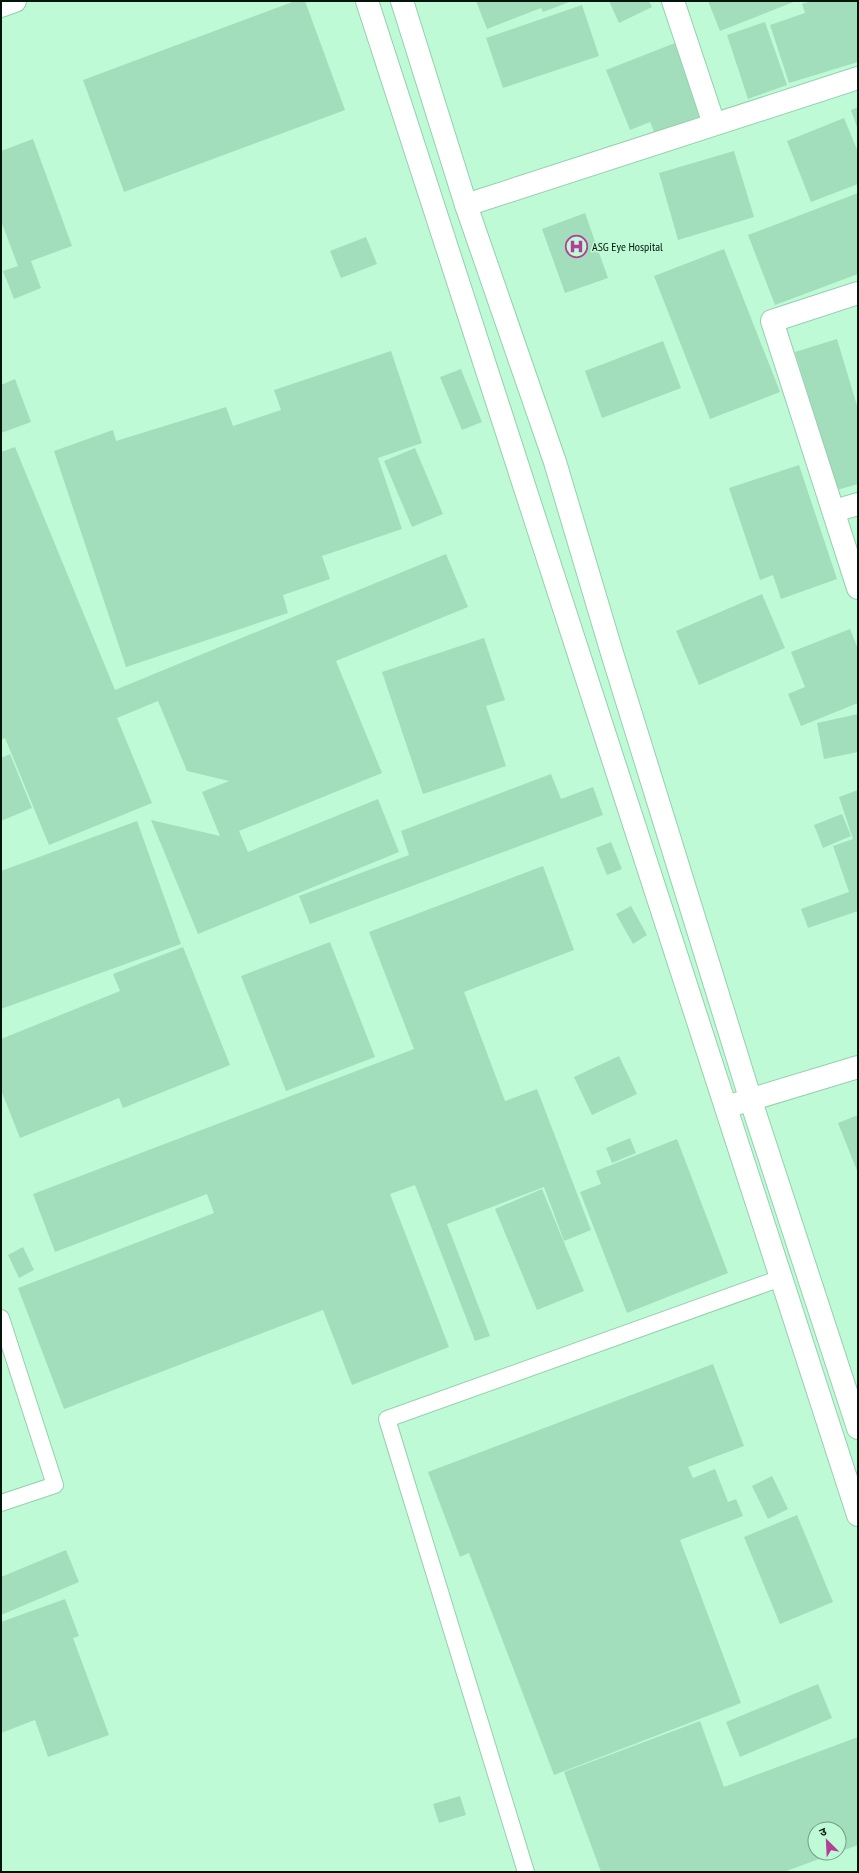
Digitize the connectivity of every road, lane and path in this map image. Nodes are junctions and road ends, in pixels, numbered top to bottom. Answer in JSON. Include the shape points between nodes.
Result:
{"nodes":[{"id":1,"x":15,"y":1,"type":"edge"},
{"id":2,"x":367,"y":1,"type":"edge"},
{"id":3,"x":402,"y":1,"type":"edge"},
{"id":4,"x":673,"y":1,"type":"edge"},
{"id":5,"x":1,"y":6,"type":"edge"},
{"id":6,"x":858,"y":78,"type":"edge"},
{"id":7,"x":714,"y":124,"type":"junction"},
{"id":8,"x":466,"y":205,"type":"junction"},
{"id":9,"x":858,"y":293,"type":"edge"},
{"id":10,"x":858,"y":504,"type":"edge"},
{"id":11,"x":834,"y":511,"type":"junction"},
{"id":12,"x":858,"y":588,"type":"edge"},
{"id":13,"x":858,"y":1067,"type":"edge"},
{"id":14,"x":751,"y":1101,"type":"junction"},
{"id":15,"x":726,"y":1107,"type":"junction"},
{"id":16,"x":781,"y":1278,"type":"junction"},
{"id":17,"x":1,"y":1318,"type":"edge"},
{"id":18,"x":858,"y":1428,"type":"edge"},
{"id":19,"x":1,"y":1503,"type":"edge"},
{"id":20,"x":858,"y":1515,"type":"edge"},
{"id":21,"x":526,"y":1872,"type":"edge"}],
"edges":[{"from":1,"to":5,"type":"street"},
{"from":2,"to":15,"type":"street"},
{"from":3,"to":8,"type":"street"},
{"from":4,"to":7,"type":"street"},
{"from":6,"to":7,"type":"street"},
{"from":7,"to":8,"type":"street"},
{"from":8,"to":14,"type":"street","via":[[555,462]]},
{"from":9,"to":11,"type":"street","via":[[772,321]]},
{"from":10,"to":11,"type":"street"},
{"from":11,"to":12,"type":"street"},
{"from":13,"to":14,"type":"street"},
{"from":14,"to":15,"type":"street"},
{"from":14,"to":18,"type":"street"},
{"from":15,"to":16,"type":"street"},
{"from":16,"to":20,"type":"street"},
{"from":16,"to":21,"type":"lane","via":[[387,1419]]},
{"from":17,"to":19,"type":"lane","via":[[55,1485]]}]}
